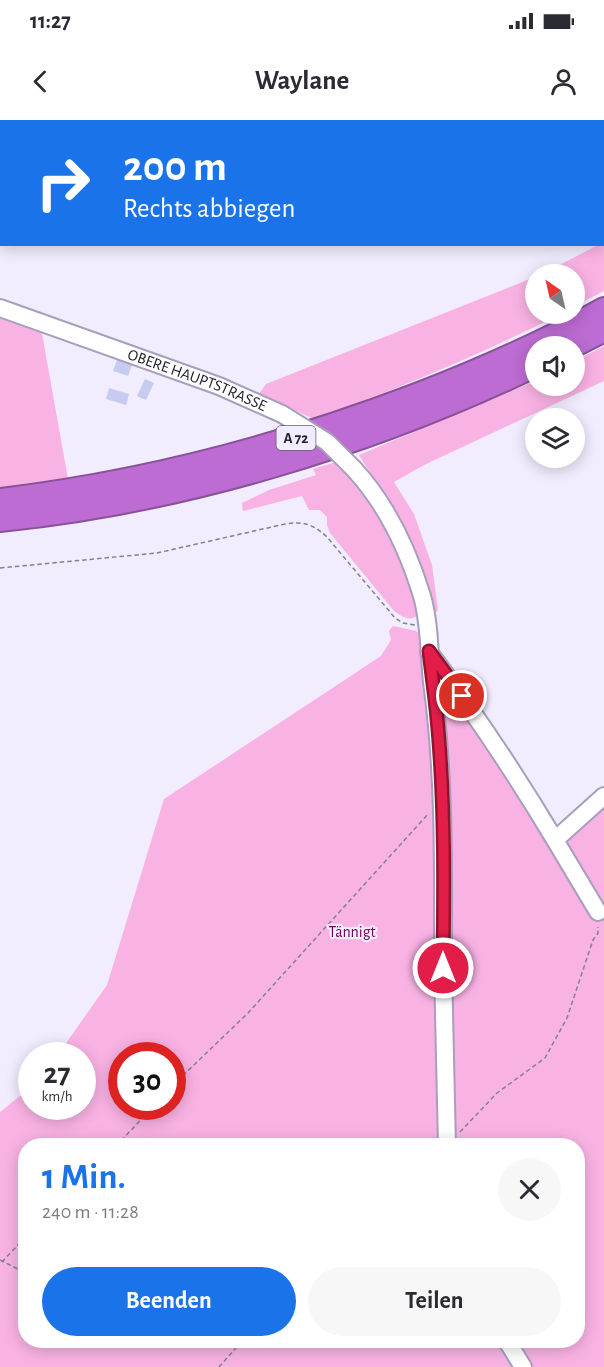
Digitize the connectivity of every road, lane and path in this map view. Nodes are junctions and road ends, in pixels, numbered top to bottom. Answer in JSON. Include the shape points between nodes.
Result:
{"nodes":[{"id":1,"x":0,"y":308,"type":"edge"},
{"id":2,"x":604,"y":309,"type":"edge"},
{"id":3,"x":604,"y":330,"type":"edge"},
{"id":4,"x":585,"y":340,"type":"edge"},
{"id":5,"x":525,"y":369,"type":"edge"},
{"id":6,"x":0,"y":500,"type":"edge"},
{"id":7,"x":0,"y":520,"type":"edge"},
{"id":8,"x":0,"y":568,"type":"edge"},
{"id":9,"x":427,"y":622,"type":"junction"},
{"id":10,"x":429,"y":651,"type":"junction"},
{"id":11,"x":604,"y":796,"type":"edge"},
{"id":12,"x":442,"y":799,"type":"junction"},
{"id":13,"x":555,"y":840,"type":"junction"},
{"id":14,"x":598,"y":912,"type":"joint"},
{"id":15,"x":186,"y":1073,"type":"edge"},
{"id":16,"x":141,"y":1120,"type":"edge"},
{"id":17,"x":124,"y":1138,"type":"edge"},
{"id":18,"x":451,"y":1138,"type":"edge"},
{"id":19,"x":455,"y":1138,"type":"edge"},
{"id":20,"x":18,"y":1244,"type":"edge"},
{"id":21,"x":1,"y":1261,"type":"edge"},
{"id":22,"x":18,"y":1269,"type":"edge"},
{"id":23,"x":236,"y":1348,"type":"edge"},
{"id":24,"x":511,"y":1348,"type":"edge"},
{"id":25,"x":219,"y":1367,"type":"edge"},
{"id":26,"x":523,"y":1367,"type":"edge"}],
"edges":[{"from":1,"to":9,"type":"street","name":"OBERE HAUPTSTRASSE","bridge":true,"via":[[219,386],[282,414],[327,442],[372,489],[403,544],[423,597]]},
{"from":2,"to":6,"type":"highway","number":"A 72","via":[[445,384],[291,439],[235,456],[107,484]]},
{"from":3,"to":4,"type":"highway"},
{"from":5,"to":7,"type":"highway","number":"A 72","via":[[454,403],[298,458],[184,488]]},
{"from":8,"to":9,"type":"path","via":[[157,554],[285,524],[308,523],[327,537],[395,618],[413,625]]},
{"from":9,"to":10,"type":"street","name":"OBERE HAUPTSTRASSE"},
{"from":10,"to":12,"type":"street","name":"OBERE HAUPTSTRASSE"},
{"from":10,"to":13,"type":"street","via":[[517,777]]},
{"from":11,"to":13,"type":"street"},
{"from":12,"to":15,"type":"path","via":[[248,1013]]},
{"from":12,"to":18,"type":"street","name":"OBERE HAUPTSTRASSE"},
{"from":13,"to":14,"type":"street"},
{"from":14,"to":19,"type":"path","via":[[598,933],[567,1018],[545,1058],[496,1093]]},
{"from":16,"to":17,"type":"path"},
{"from":20,"to":21,"type":"path"},
{"from":21,"to":22,"type":"path"},
{"from":23,"to":25,"type":"path"},
{"from":24,"to":26,"type":"street"}]}
